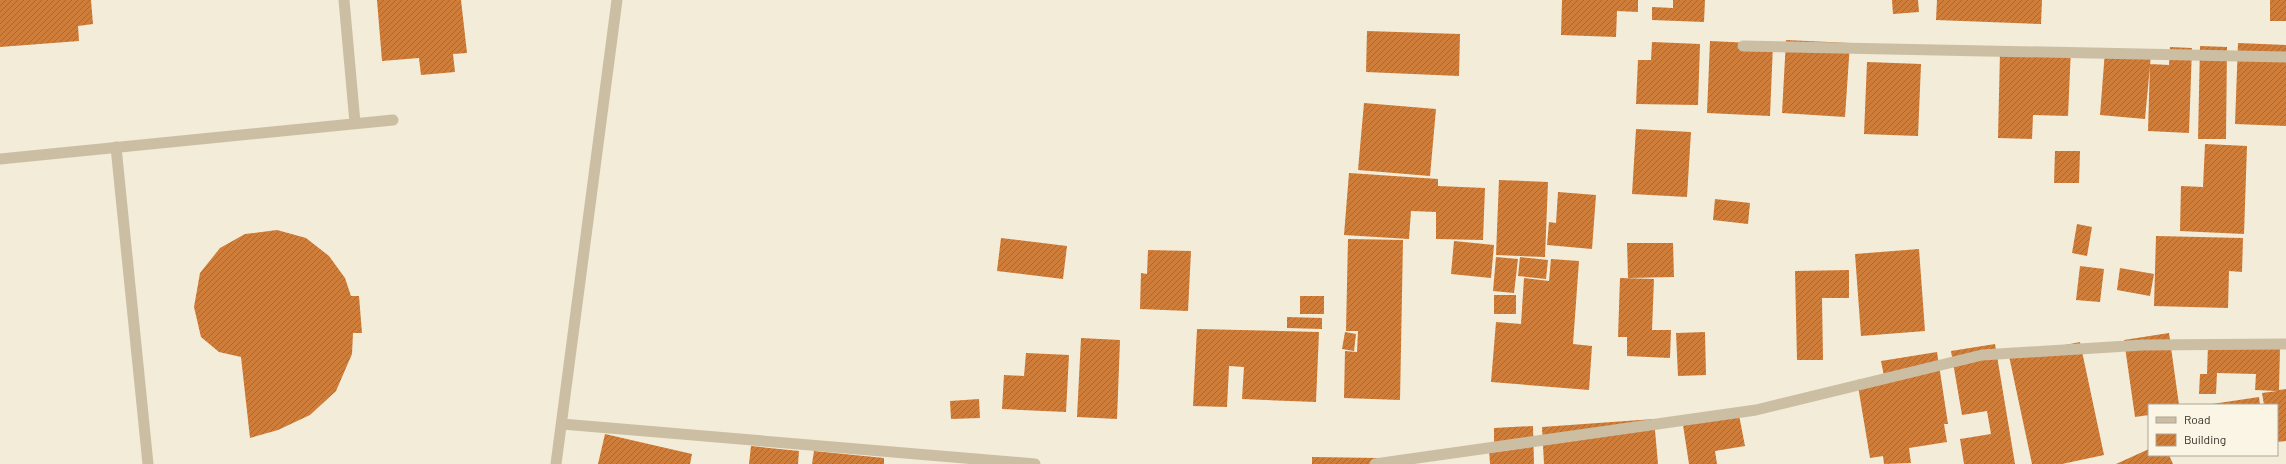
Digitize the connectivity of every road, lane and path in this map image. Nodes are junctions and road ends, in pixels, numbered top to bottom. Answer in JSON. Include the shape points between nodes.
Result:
{"nodes":[{"id":1,"x":344,"y":0,"type":"edge"},
{"id":2,"x":617,"y":0,"type":"edge"},
{"id":3,"x":1743,"y":46,"type":"dead end"},
{"id":4,"x":2286,"y":58,"type":"edge"},
{"id":5,"x":393,"y":120,"type":"dead end"},
{"id":6,"x":355,"y":123,"type":"junction"},
{"id":7,"x":116,"y":147,"type":"junction"},
{"id":8,"x":0,"y":158,"type":"edge"},
{"id":9,"x":2286,"y":344,"type":"edge"},
{"id":10,"x":562,"y":424,"type":"junction"},
{"id":11,"x":148,"y":464,"type":"edge"},
{"id":12,"x":556,"y":464,"type":"edge"},
{"id":13,"x":1035,"y":464,"type":"edge"},
{"id":14,"x":1375,"y":464,"type":"edge"}],
"edges":[{"from":1,"to":6,"type":"street"},
{"from":2,"to":10,"type":"street"},
{"from":3,"to":4,"type":"street"},
{"from":5,"to":6,"type":"street"},
{"from":6,"to":7,"type":"street"},
{"from":7,"to":8,"type":"street"},
{"from":7,"to":11,"type":"street"},
{"from":9,"to":14,"type":"street","via":[[2143,345],[1982,355],[1756,410]]},
{"from":10,"to":12,"type":"street"},
{"from":10,"to":13,"type":"street"}]}
